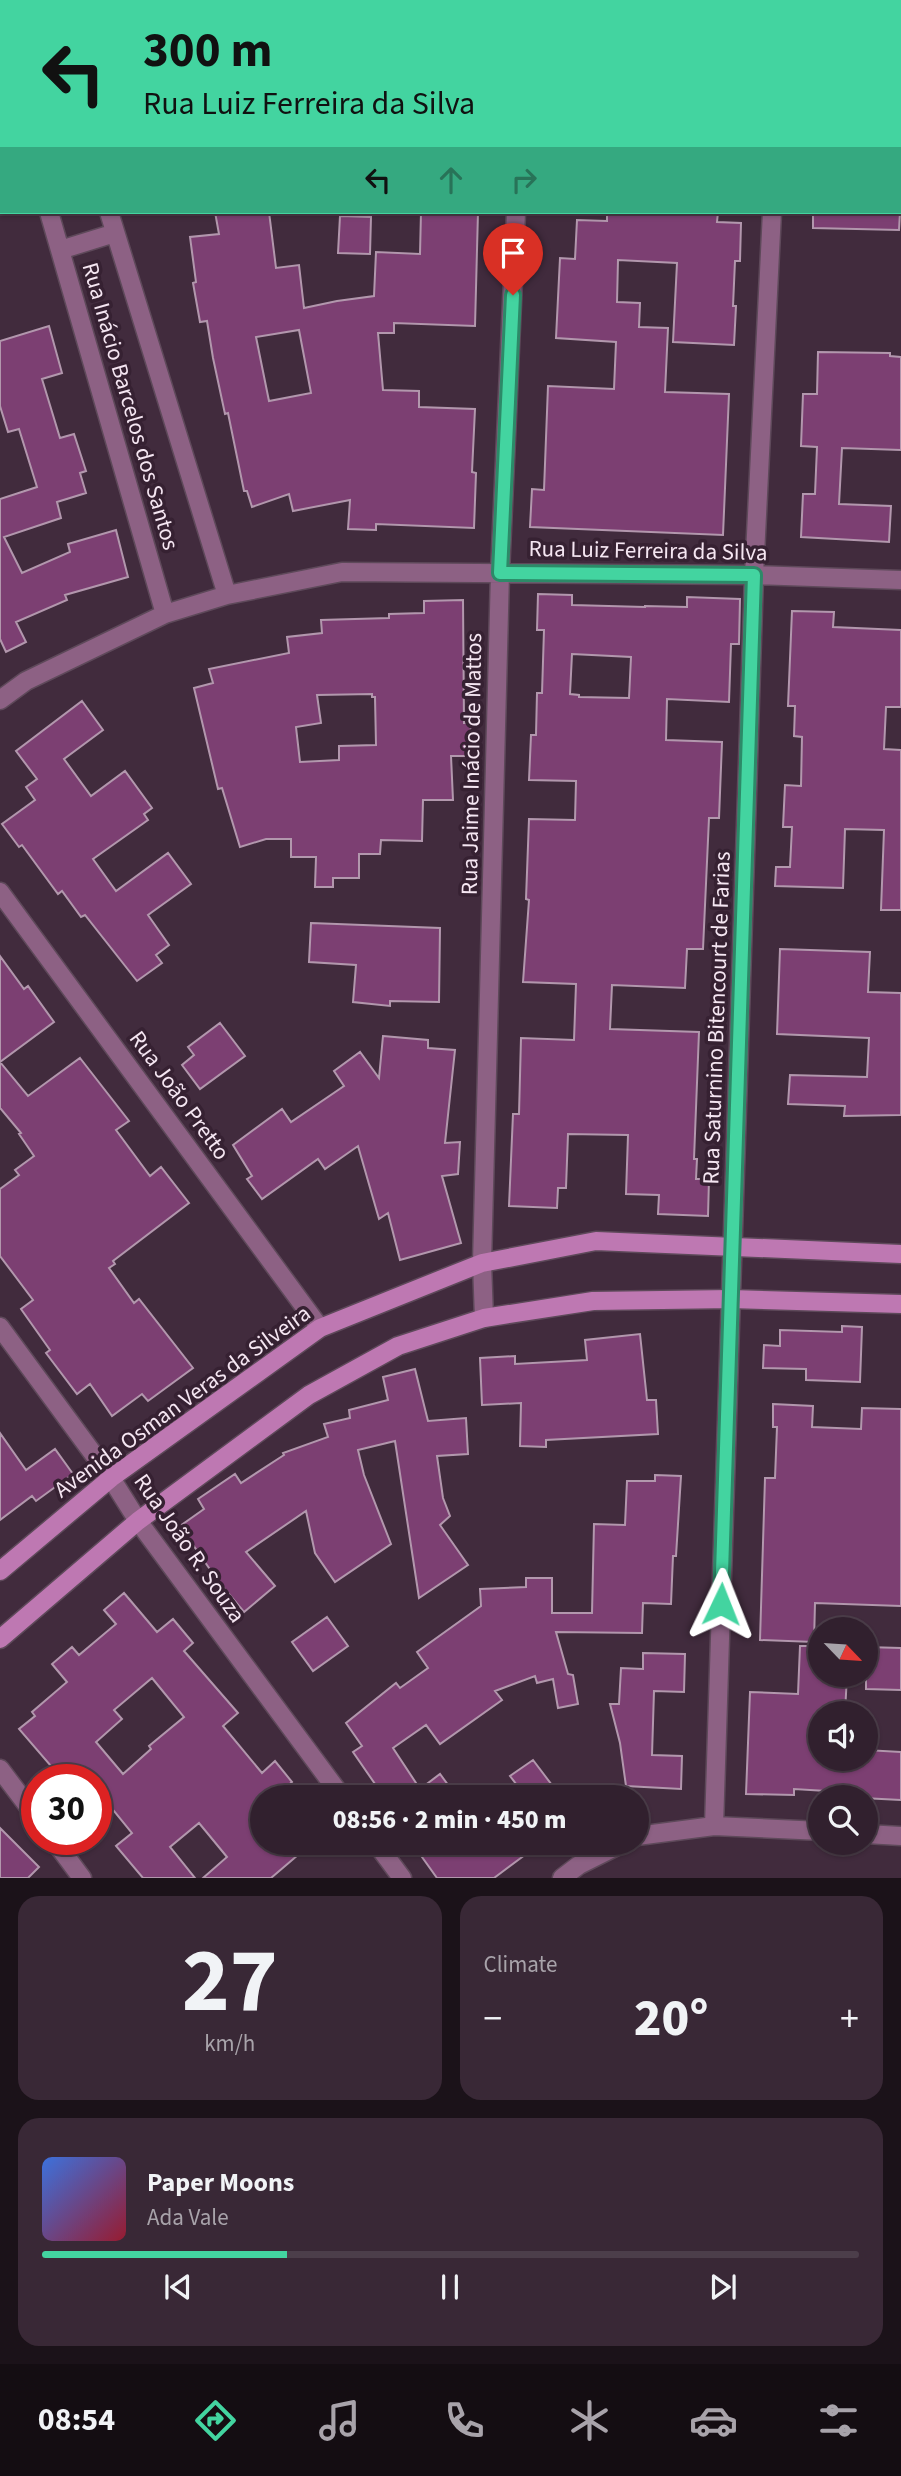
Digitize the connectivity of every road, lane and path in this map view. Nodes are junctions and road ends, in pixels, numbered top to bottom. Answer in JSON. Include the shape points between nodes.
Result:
{"nodes":[{"id":1,"x":50,"y":214,"type":"edge"},
{"id":2,"x":110,"y":214,"type":"edge"},
{"id":3,"x":516,"y":214,"type":"edge"},
{"id":4,"x":772,"y":214,"type":"edge"},
{"id":5,"x":115,"y":233,"type":"junction"},
{"id":6,"x":60,"y":250,"type":"junction"},
{"id":7,"x":500,"y":573,"type":"junction"},
{"id":8,"x":754,"y":575,"type":"junction"},
{"id":9,"x":901,"y":580,"type":"edge"},
{"id":10,"x":228,"y":595,"type":"junction"},
{"id":11,"x":165,"y":614,"type":"junction"},
{"id":12,"x":0,"y":700,"type":"edge"},
{"id":13,"x":0,"y":892,"type":"edge"},
{"id":14,"x":733,"y":1248,"type":"junction"},
{"id":15,"x":901,"y":1254,"type":"edge"},
{"id":16,"x":482,"y":1262,"type":"junction"},
{"id":17,"x":731,"y":1299,"type":"junction"},
{"id":18,"x":901,"y":1304,"type":"edge"},
{"id":19,"x":484,"y":1318,"type":"junction"},
{"id":20,"x":0,"y":1326,"type":"edge"},
{"id":21,"x":320,"y":1328,"type":"junction"},
{"id":22,"x":111,"y":1478,"type":"junction"},
{"id":23,"x":138,"y":1521,"type":"junction"},
{"id":24,"x":0,"y":1571,"type":"edge"},
{"id":25,"x":0,"y":1639,"type":"edge"},
{"id":26,"x":0,"y":1769,"type":"edge"},
{"id":27,"x":333,"y":1785,"type":"edge"},
{"id":28,"x":21,"y":1797,"type":"edge"},
{"id":29,"x":714,"y":1826,"type":"junction"},
{"id":30,"x":808,"y":1830,"type":"edge"},
{"id":31,"x":649,"y":1834,"type":"edge"},
{"id":32,"x":878,"y":1835,"type":"edge"},
{"id":33,"x":901,"y":1836,"type":"edge"},
{"id":34,"x":65,"y":1855,"type":"edge"},
{"id":35,"x":385,"y":1855,"type":"edge"},
{"id":36,"x":599,"y":1855,"type":"edge"},
{"id":37,"x":82,"y":1878,"type":"edge"},
{"id":38,"x":402,"y":1878,"type":"edge"},
{"id":39,"x":562,"y":1878,"type":"edge"}],
"edges":[{"from":1,"to":6,"type":"street","name":"Rua Inácio Barcelos dos Santos"},
{"from":2,"to":5,"type":"street","name":"Rua Inácio Barcelos dos Santos"},
{"from":3,"to":7,"type":"street","name":"Rua Jaime Inácio de Mattos"},
{"from":4,"to":8,"type":"street","name":"Rua Saturnino Bitencourt de Farias"},
{"from":5,"to":6,"type":"street"},
{"from":5,"to":10,"type":"street","name":"Rua Inácio Barcelos dos Santos"},
{"from":6,"to":11,"type":"street","name":"Rua Inácio Barcelos dos Santos"},
{"from":7,"to":8,"type":"street","name":"Rua Luiz Ferreira da Silva"},
{"from":7,"to":10,"type":"street","name":"Rua Luiz Ferreira da Silva","via":[[342,572]]},
{"from":7,"to":16,"type":"street","name":"Rua Jaime Inácio de Mattos"},
{"from":8,"to":9,"type":"street","name":"Rua Luiz Ferreira da Silva"},
{"from":8,"to":14,"type":"street","name":"Rua Saturnino Bitencourt de Farias"},
{"from":10,"to":11,"type":"street","name":"Rua Luiz Ferreira da Silva"},
{"from":11,"to":12,"type":"street","name":"Rua Luiz Ferreira da Silva","via":[[26,681]]},
{"from":13,"to":21,"type":"street","name":"Rua João Pretto"},
{"from":14,"to":15,"type":"main road","name":"Avenida Osman Veras da Silveira"},
{"from":14,"to":16,"type":"main road","name":"Avenida Osman Veras da Silveira","via":[[596,1241]]},
{"from":14,"to":17,"type":"street","name":"Rua Saturnino Bitencourt de Farias"},
{"from":16,"to":19,"type":"street","name":"Rua Jaime Inácio de Mattos"},
{"from":16,"to":21,"type":"main road","name":"Avenida Osman Veras da Silveira"},
{"from":17,"to":18,"type":"main road"},
{"from":17,"to":19,"type":"main road","via":[[593,1301]]},
{"from":17,"to":29,"type":"street","name":"Rua Saturnino Bitencourt de Farias"},
{"from":19,"to":23,"type":"main road","via":[[398,1346],[309,1395]]},
{"from":20,"to":22,"type":"street","name":"Rua João R. Souza"},
{"from":21,"to":22,"type":"main road","name":"Avenida Osman Veras da Silveira"},
{"from":22,"to":23,"type":"street","name":"Rua João R. Souza"},
{"from":22,"to":24,"type":"main road","name":"Avenida Osman Veras da Silveira"},
{"from":23,"to":25,"type":"main road"},
{"from":23,"to":27,"type":"street","name":"Rua João R. Souza"},
{"from":26,"to":28,"type":"street"},
{"from":29,"to":30,"type":"street"},
{"from":29,"to":31,"type":"street"},
{"from":32,"to":33,"type":"street"},
{"from":34,"to":37,"type":"street"},
{"from":35,"to":38,"type":"street"},
{"from":36,"to":39,"type":"street"}]}
